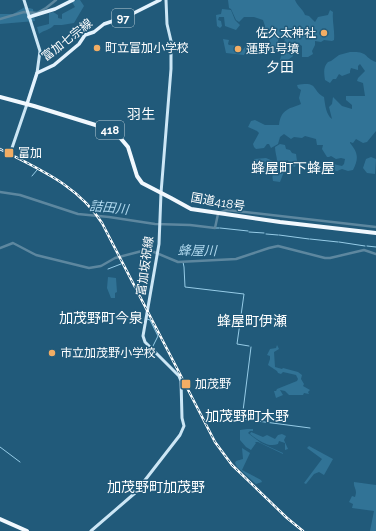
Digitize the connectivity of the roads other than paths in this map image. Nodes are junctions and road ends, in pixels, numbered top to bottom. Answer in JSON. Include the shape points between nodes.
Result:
{"nodes":[{"id":1,"x":24,"y":0,"type":"edge"},
{"id":2,"x":73,"y":0,"type":"edge"},
{"id":3,"x":160,"y":0,"type":"edge"},
{"id":4,"x":166,"y":0,"type":"edge"},
{"id":5,"x":28,"y":16,"type":"junction"},
{"id":6,"x":37,"y":73,"type":"junction"},
{"id":7,"x":0,"y":98,"type":"edge"},
{"id":8,"x":27,"y":104,"type":"junction"},
{"id":9,"x":12,"y":148,"type":"dead end"},
{"id":10,"x":161,"y":193,"type":"junction"},
{"id":11,"x":376,"y":233,"type":"edge"},
{"id":12,"x":0,"y":520,"type":"edge"},
{"id":13,"x":26,"y":531,"type":"edge"},
{"id":14,"x":91,"y":531,"type":"edge"}],
"edges":[{"from":1,"to":5,"type":"main road"},
{"from":2,"to":5,"type":"main road","via":[[55,9]]},
{"from":3,"to":6,"type":"main road","name":"富加七宗線","number":"97","via":[[85,35],[79,44],[54,65]]},
{"from":4,"to":10,"type":"main road","name":"富加坂祝線","via":[[171,66]]},
{"from":5,"to":6,"type":"main road","via":[[40,51]]},
{"from":6,"to":8,"type":"main road","name":"富加七宗線"},
{"from":7,"to":8,"type":"highway","number":"418"},
{"from":8,"to":9,"type":"main road"},
{"from":8,"to":10,"type":"highway","name":"国道418号","number":"418","via":[[117,134],[128,147],[138,179]]},
{"from":10,"to":11,"type":"highway","name":"国道418号","number":"418","via":[[196,211]]},
{"from":10,"to":14,"type":"main road","name":"富加坂祝線","via":[[158,254],[143,336],[145,342],[179,376],[183,428],[135,493]]},
{"from":12,"to":13,"type":"highway"}]}
